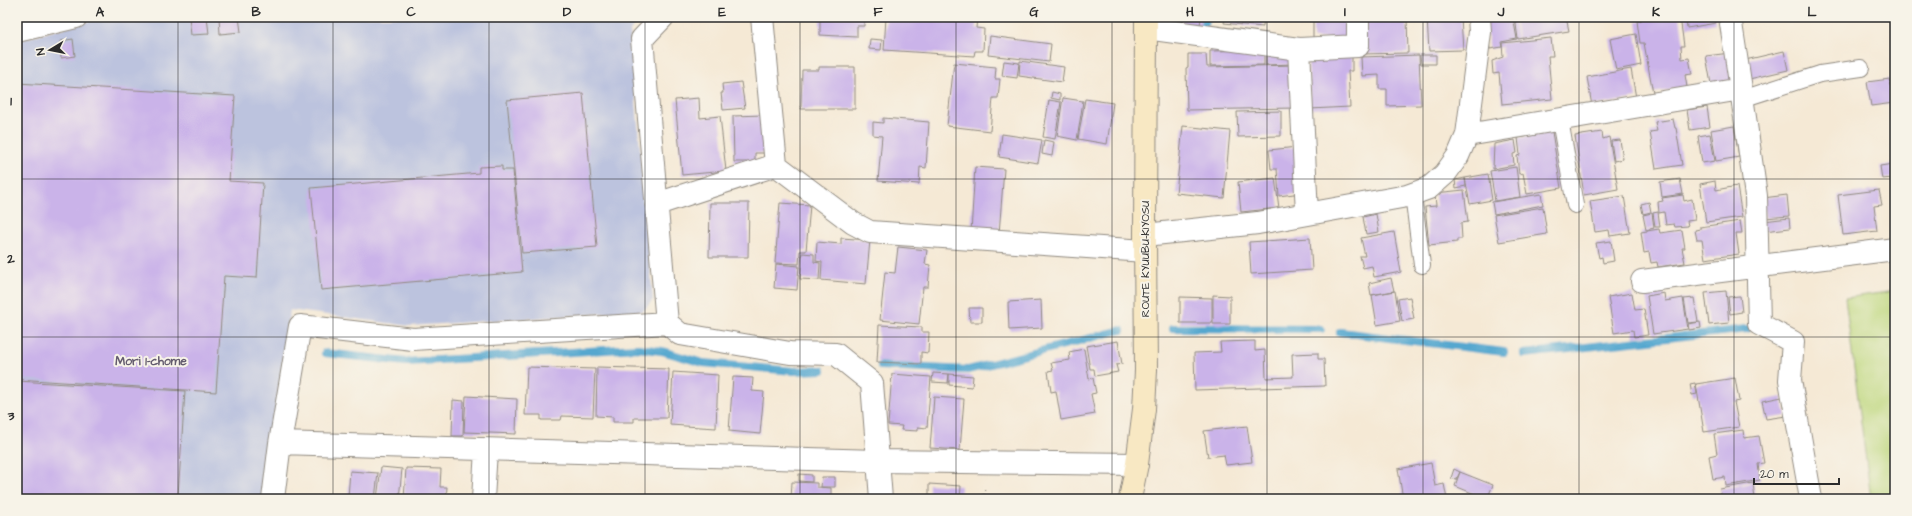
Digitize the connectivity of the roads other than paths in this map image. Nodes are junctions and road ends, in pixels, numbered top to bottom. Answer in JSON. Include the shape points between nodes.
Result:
{"nodes":[{"id":1,"x":76,"y":17,"type":"edge"},
{"id":2,"x":663,"y":17,"type":"edge"},
{"id":3,"x":762,"y":17,"type":"edge"},
{"id":4,"x":1358,"y":17,"type":"edge"},
{"id":5,"x":1480,"y":17,"type":"edge"},
{"id":6,"x":1730,"y":17,"type":"edge"},
{"id":7,"x":1146,"y":23,"type":"edge"},
{"id":8,"x":17,"y":31,"type":"edge"},
{"id":9,"x":1299,"y":49,"type":"junction"},
{"id":10,"x":1861,"y":68,"type":"dead end"},
{"id":11,"x":1742,"y":94,"type":"junction"},
{"id":12,"x":1560,"y":120,"type":"junction"},
{"id":13,"x":1467,"y":135,"type":"junction"},
{"id":14,"x":776,"y":165,"type":"junction"},
{"id":15,"x":1413,"y":194,"type":"junction"},
{"id":16,"x":656,"y":204,"type":"junction"},
{"id":17,"x":1575,"y":206,"type":"dead end"},
{"id":18,"x":1307,"y":214,"type":"junction"},
{"id":19,"x":1145,"y":243,"type":"junction"},
{"id":20,"x":1895,"y":249,"type":"edge"},
{"id":21,"x":1422,"y":265,"type":"dead end"},
{"id":22,"x":1756,"y":267,"type":"junction"},
{"id":23,"x":1642,"y":281,"type":"dead end"},
{"id":24,"x":667,"y":323,"type":"junction"},
{"id":25,"x":280,"y":443,"type":"junction"},
{"id":26,"x":486,"y":450,"type":"junction"},
{"id":27,"x":877,"y":461,"type":"junction"},
{"id":28,"x":1137,"y":464,"type":"junction"},
{"id":29,"x":273,"y":499,"type":"edge"},
{"id":30,"x":483,"y":499,"type":"edge"},
{"id":31,"x":881,"y":499,"type":"edge"},
{"id":32,"x":1130,"y":499,"type":"edge"},
{"id":33,"x":1811,"y":499,"type":"edge"}],
"edges":[{"from":1,"to":8,"type":"street"},
{"from":2,"to":16,"type":"street","via":[[642,39]]},
{"from":3,"to":14,"type":"street"},
{"from":4,"to":9,"type":"street","via":[[1358,46]]},
{"from":5,"to":13,"type":"street"},
{"from":6,"to":11,"type":"street"},
{"from":7,"to":9,"type":"street"},
{"from":7,"to":19,"type":"main road","name":"ROUTE KYUUBU-KIYOSU"},
{"from":9,"to":18,"type":"street"},
{"from":10,"to":11,"type":"lane","via":[[1820,74]]},
{"from":11,"to":12,"type":"street"},
{"from":11,"to":22,"type":"street","via":[[1756,196]]},
{"from":12,"to":13,"type":"street"},
{"from":12,"to":17,"type":"lane"},
{"from":13,"to":15,"type":"street","via":[[1458,156],[1445,174],[1430,188]]},
{"from":14,"to":16,"type":"street"},
{"from":14,"to":19,"type":"street","via":[[853,223],[870,232]]},
{"from":15,"to":18,"type":"street"},
{"from":15,"to":21,"type":"lane"},
{"from":16,"to":24,"type":"street"},
{"from":18,"to":19,"type":"street"},
{"from":19,"to":28,"type":"main road","name":"ROUTE KYUUBU-KIYOSU","via":[[1146,370]]},
{"from":20,"to":22,"type":"street"},
{"from":22,"to":23,"type":"street"},
{"from":22,"to":33,"type":"street","via":[[1759,324],[1793,342],[1790,380]]},
{"from":24,"to":25,"type":"street","via":[[412,340],[300,326]]},
{"from":24,"to":27,"type":"street","via":[[680,334],[790,353],[836,354],[872,383]]},
{"from":25,"to":26,"type":"street"},
{"from":25,"to":29,"type":"street"},
{"from":26,"to":27,"type":"street"},
{"from":26,"to":30,"type":"street"},
{"from":27,"to":28,"type":"street"},
{"from":27,"to":31,"type":"street"},
{"from":28,"to":32,"type":"main road","name":"ROUTE KYUUBU-KIYOSU"}]}
